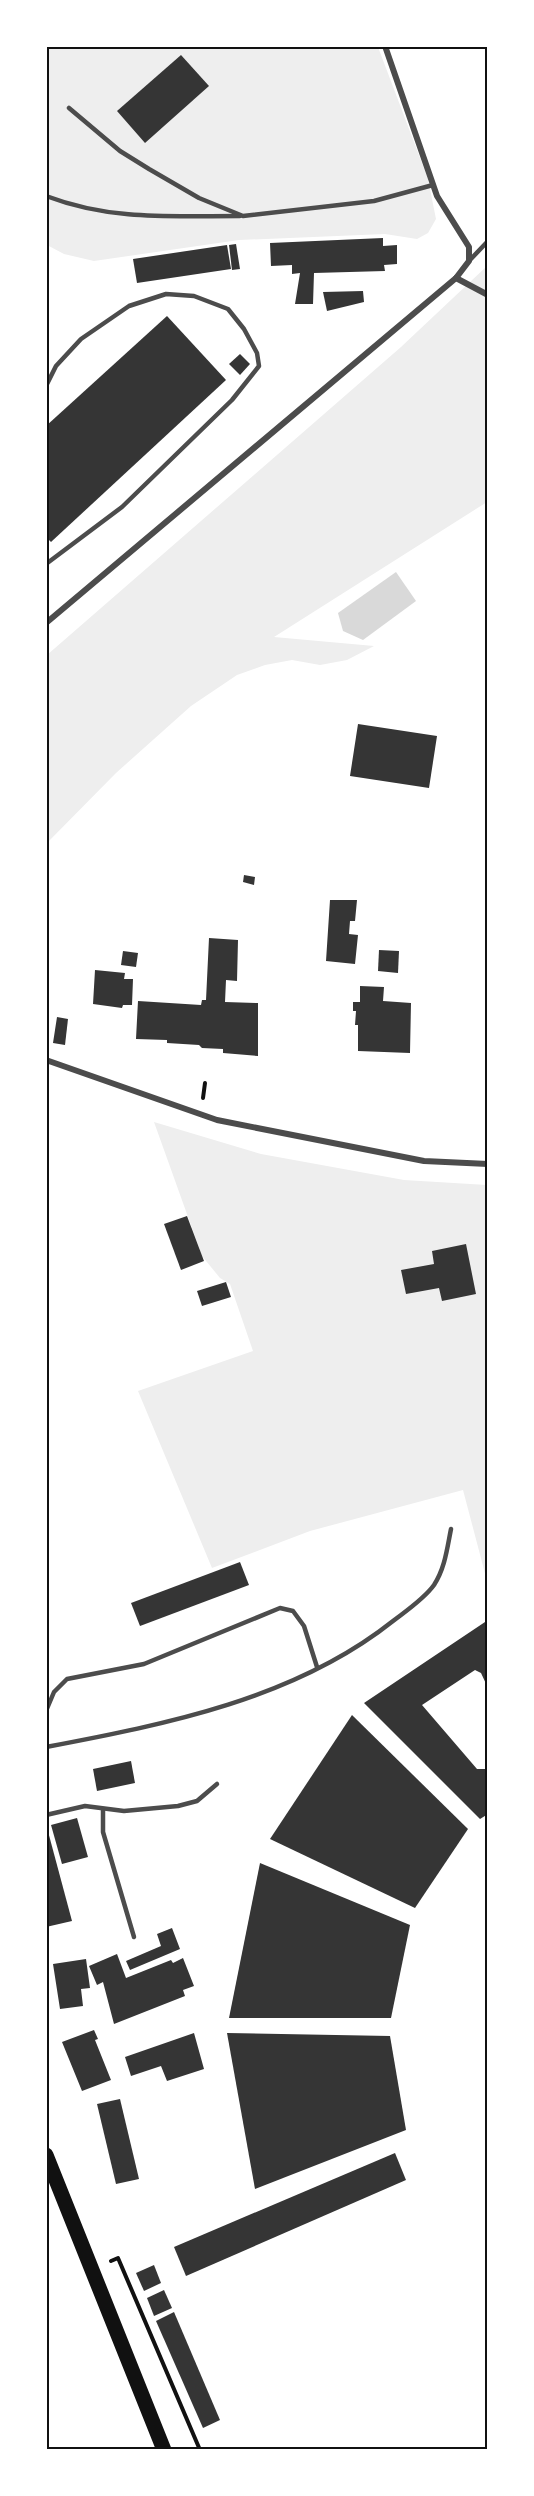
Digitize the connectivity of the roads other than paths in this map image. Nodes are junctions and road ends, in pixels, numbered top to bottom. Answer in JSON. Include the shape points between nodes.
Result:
{"nodes":[{"id":1,"x":385,"y":46,"type":"edge"},
{"id":2,"x":69,"y":108,"type":"dead end"},
{"id":3,"x":433,"y":185,"type":"junction"},
{"id":4,"x":46,"y":196,"type":"edge"},
{"id":5,"x":243,"y":216,"type":"junction"},
{"id":6,"x":488,"y":241,"type":"edge"},
{"id":7,"x":469,"y":261,"type":"junction"},
{"id":8,"x":456,"y":278,"type":"junction"},
{"id":9,"x":488,"y":295,"type":"edge"},
{"id":10,"x":46,"y":386,"type":"edge"},
{"id":11,"x":46,"y":564,"type":"edge"},
{"id":12,"x":46,"y":623,"type":"edge"},
{"id":13,"x":46,"y":1060,"type":"edge"},
{"id":14,"x":488,"y":1164,"type":"edge"},
{"id":15,"x":451,"y":1529,"type":"dead end"},
{"id":16,"x":317,"y":1667,"type":"junction"},
{"id":17,"x":46,"y":1711,"type":"edge"},
{"id":18,"x":46,"y":1747,"type":"edge"},
{"id":19,"x":217,"y":1784,"type":"dead end"},
{"id":20,"x":103,"y":1810,"type":"junction"},
{"id":21,"x":46,"y":1815,"type":"edge"},
{"id":22,"x":134,"y":1937,"type":"dead end"},
{"id":23,"x":46,"y":2155,"type":"edge"},
{"id":24,"x":164,"y":2450,"type":"edge"}],
"edges":[{"from":1,"to":3,"type":"street"},
{"from":2,"to":5,"type":"lane","via":[[149,170],[199,198]]},
{"from":3,"to":5,"type":"lane","via":[[374,201]]},
{"from":3,"to":7,"type":"street","via":[[469,247]]},
{"from":4,"to":5,"type":"lane","via":[[71,206],[126,216]]},
{"from":6,"to":7,"type":"lane"},
{"from":7,"to":8,"type":"street"},
{"from":8,"to":9,"type":"street"},
{"from":8,"to":12,"type":"street"},
{"from":10,"to":11,"type":"lane","via":[[56,366],[81,339],[129,306],[166,294],[194,296],[228,309],[257,353],[258,366],[232,400],[122,507]]},
{"from":13,"to":14,"type":"street","via":[[217,1120],[424,1161]]},
{"from":15,"to":16,"type":"lane","via":[[443,1568],[432,1587],[366,1643]]},
{"from":16,"to":17,"type":"lane","via":[[304,1626],[293,1611],[280,1608],[144,1664],[67,1679],[54,1692]]},
{"from":16,"to":18,"type":"lane","via":[[251,1698],[185,1718]]},
{"from":19,"to":20,"type":"lane","via":[[197,1801],[178,1806]]},
{"from":20,"to":21,"type":"lane","via":[[86,1806]]},
{"from":20,"to":22,"type":"lane","via":[[103,1832]]},
{"from":23,"to":24,"type":"main road"}]}
